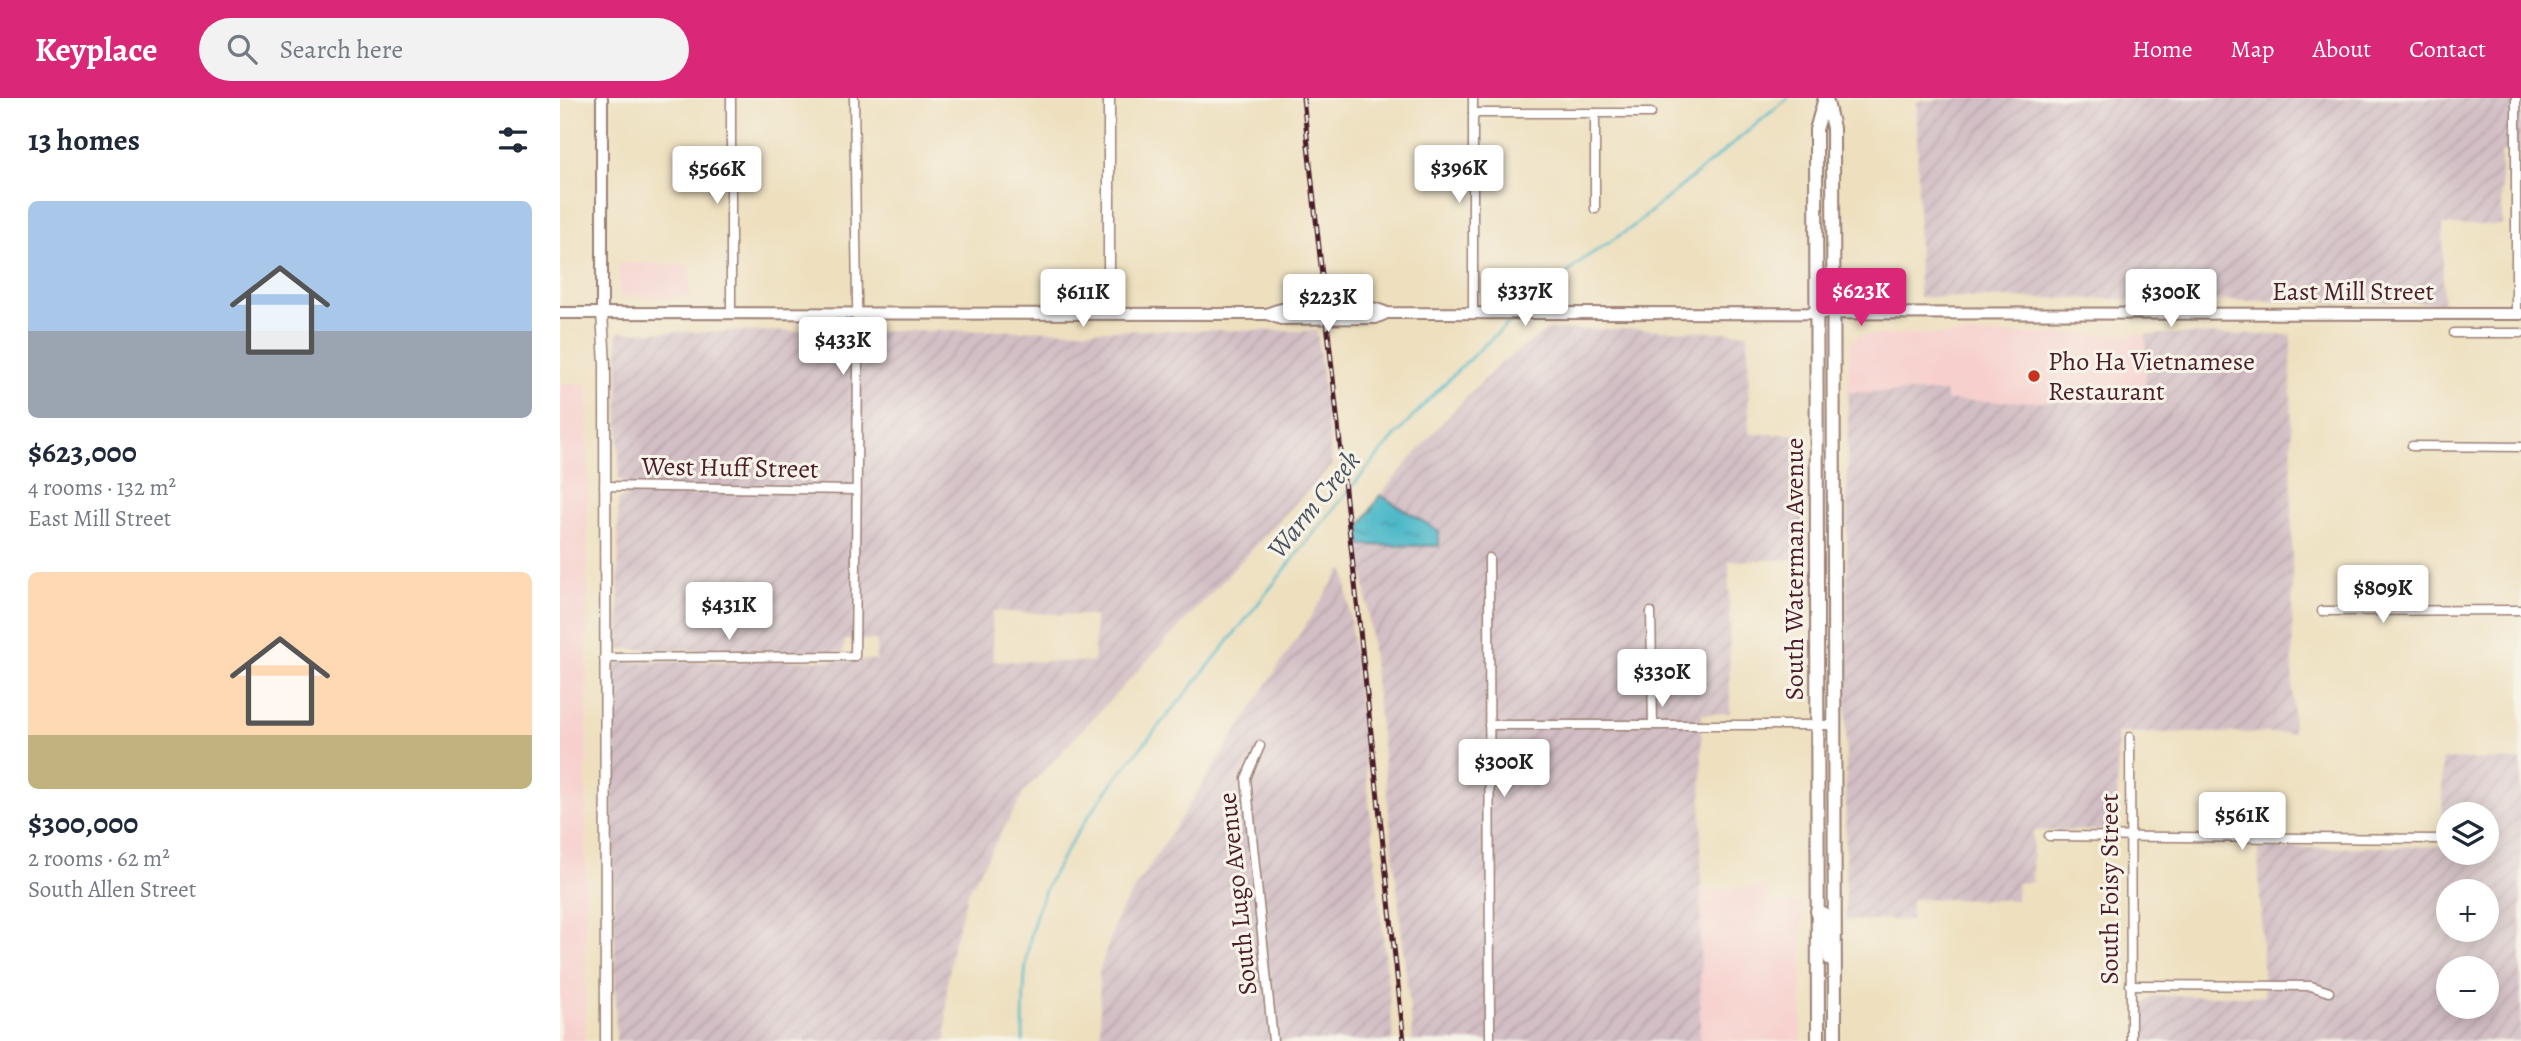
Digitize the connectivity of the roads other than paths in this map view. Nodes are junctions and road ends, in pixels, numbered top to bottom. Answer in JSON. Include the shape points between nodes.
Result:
{"nodes":[{"id":1,"x":602,"y":98,"type":"edge"},
{"id":2,"x":731,"y":98,"type":"edge"},
{"id":3,"x":854,"y":98,"type":"edge"},
{"id":4,"x":1109,"y":98,"type":"edge"},
{"id":5,"x":1473,"y":98,"type":"edge"},
{"id":6,"x":1826,"y":98,"type":"edge"},
{"id":7,"x":2516,"y":98,"type":"edge"},
{"id":8,"x":1473,"y":113,"type":"junction"},
{"id":9,"x":1595,"y":113,"type":"junction"},
{"id":10,"x":1651,"y":113,"type":"dead end"},
{"id":11,"x":1816,"y":130,"type":"junction"},
{"id":12,"x":1595,"y":209,"type":"dead end"},
{"id":13,"x":1833,"y":223,"type":"junction"},
{"id":14,"x":1473,"y":312,"type":"junction"},
{"id":15,"x":1818,"y":312,"type":"junction"},
{"id":16,"x":1834,"y":312,"type":"junction"},
{"id":17,"x":560,"y":313,"type":"edge"},
{"id":18,"x":602,"y":313,"type":"junction"},
{"id":19,"x":731,"y":313,"type":"junction"},
{"id":20,"x":1109,"y":313,"type":"junction"},
{"id":21,"x":855,"y":314,"type":"junction"},
{"id":22,"x":2519,"y":314,"type":"edge"},
{"id":23,"x":2454,"y":333,"type":"dead end"},
{"id":24,"x":2521,"y":333,"type":"edge"},
{"id":25,"x":2412,"y":446,"type":"dead end"},
{"id":26,"x":2521,"y":447,"type":"edge"},
{"id":27,"x":604,"y":486,"type":"junction"},
{"id":28,"x":856,"y":490,"type":"junction"},
{"id":29,"x":1489,"y":558,"type":"dead end"},
{"id":30,"x":2521,"y":610,"type":"edge"},
{"id":31,"x":2322,"y":611,"type":"dead end"},
{"id":32,"x":1651,"y":612,"type":"dead end"},
{"id":33,"x":604,"y":657,"type":"junction"},
{"id":34,"x":1653,"y":724,"type":"junction"},
{"id":35,"x":1489,"y":725,"type":"junction"},
{"id":36,"x":1817,"y":725,"type":"junction"},
{"id":37,"x":1835,"y":725,"type":"junction"},
{"id":38,"x":2130,"y":737,"type":"dead end"},
{"id":39,"x":1260,"y":746,"type":"dead end"},
{"id":40,"x":2049,"y":836,"type":"dead end"},
{"id":41,"x":2131,"y":836,"type":"junction"},
{"id":42,"x":2435,"y":839,"type":"dead end"},
{"id":43,"x":1817,"y":911,"type":"junction"},
{"id":44,"x":1835,"y":979,"type":"junction"},
{"id":45,"x":2130,"y":985,"type":"junction"},
{"id":46,"x":2329,"y":992,"type":"dead end"},
{"id":47,"x":606,"y":1041,"type":"edge"},
{"id":48,"x":1273,"y":1041,"type":"edge"},
{"id":49,"x":1490,"y":1041,"type":"edge"},
{"id":50,"x":1818,"y":1041,"type":"edge"},
{"id":51,"x":1835,"y":1041,"type":"edge"},
{"id":52,"x":2131,"y":1041,"type":"edge"}],
"edges":[{"from":1,"to":18,"type":"main road"},
{"from":2,"to":19,"type":"street"},
{"from":3,"to":21,"type":"street"},
{"from":4,"to":20,"type":"street"},
{"from":5,"to":8,"type":"street"},
{"from":6,"to":11,"type":"main road","name":"South Waterman Avenue"},
{"from":6,"to":13,"type":"main road","name":"South Waterman Avenue","via":[[1833,128]]},
{"from":7,"to":22,"type":"street"},
{"from":8,"to":9,"type":"street"},
{"from":8,"to":14,"type":"street"},
{"from":9,"to":10,"type":"street"},
{"from":9,"to":12,"type":"street"},
{"from":11,"to":13,"type":"main road","via":[[1824,134],[1824,209]]},
{"from":11,"to":15,"type":"main road","name":"South Waterman Avenue"},
{"from":13,"to":16,"type":"main road","name":"South Waterman Avenue"},
{"from":14,"to":15,"type":"main road","name":"East Mill Street"},
{"from":14,"to":20,"type":"main road","name":"East Mill Street","via":[[1281,307],[1267,314]]},
{"from":15,"to":16,"type":"main road","name":"East Mill Street"},
{"from":15,"to":36,"type":"main road","name":"South Waterman Avenue"},
{"from":16,"to":22,"type":"main road","name":"East Mill Street"},
{"from":16,"to":37,"type":"main road","name":"South Waterman Avenue"},
{"from":17,"to":18,"type":"main road","name":"East Mill Street"},
{"from":18,"to":19,"type":"main road","name":"East Mill Street"},
{"from":18,"to":27,"type":"street"},
{"from":19,"to":21,"type":"main road","name":"East Mill Street"},
{"from":20,"to":21,"type":"main road","name":"East Mill Street"},
{"from":21,"to":28,"type":"street"},
{"from":23,"to":24,"type":"street"},
{"from":25,"to":26,"type":"street"},
{"from":27,"to":28,"type":"street","name":"West Huff Street"},
{"from":27,"to":33,"type":"street"},
{"from":28,"to":33,"type":"street","via":[[855,656]]},
{"from":29,"to":35,"type":"street"},
{"from":30,"to":31,"type":"street"},
{"from":32,"to":34,"type":"street"},
{"from":33,"to":47,"type":"street"},
{"from":34,"to":35,"type":"street"},
{"from":34,"to":36,"type":"street"},
{"from":35,"to":49,"type":"street"},
{"from":36,"to":37,"type":"street"},
{"from":36,"to":43,"type":"main road","name":"South Waterman Avenue"},
{"from":37,"to":44,"type":"main road","name":"South Waterman Avenue"},
{"from":38,"to":41,"type":"street","name":"South Foisy Street"},
{"from":39,"to":48,"type":"street","name":"South Lugo Avenue","via":[[1246,778]]},
{"from":40,"to":41,"type":"street"},
{"from":41,"to":42,"type":"street"},
{"from":41,"to":45,"type":"street","name":"South Foisy Street"},
{"from":43,"to":44,"type":"main road","via":[[1826,915],[1826,942]]},
{"from":43,"to":50,"type":"main road","name":"South Waterman Avenue"},
{"from":44,"to":51,"type":"main road","name":"South Waterman Avenue"},
{"from":45,"to":46,"type":"street","via":[[2311,986]]},
{"from":45,"to":52,"type":"street","name":"South Foisy Street"}]}
